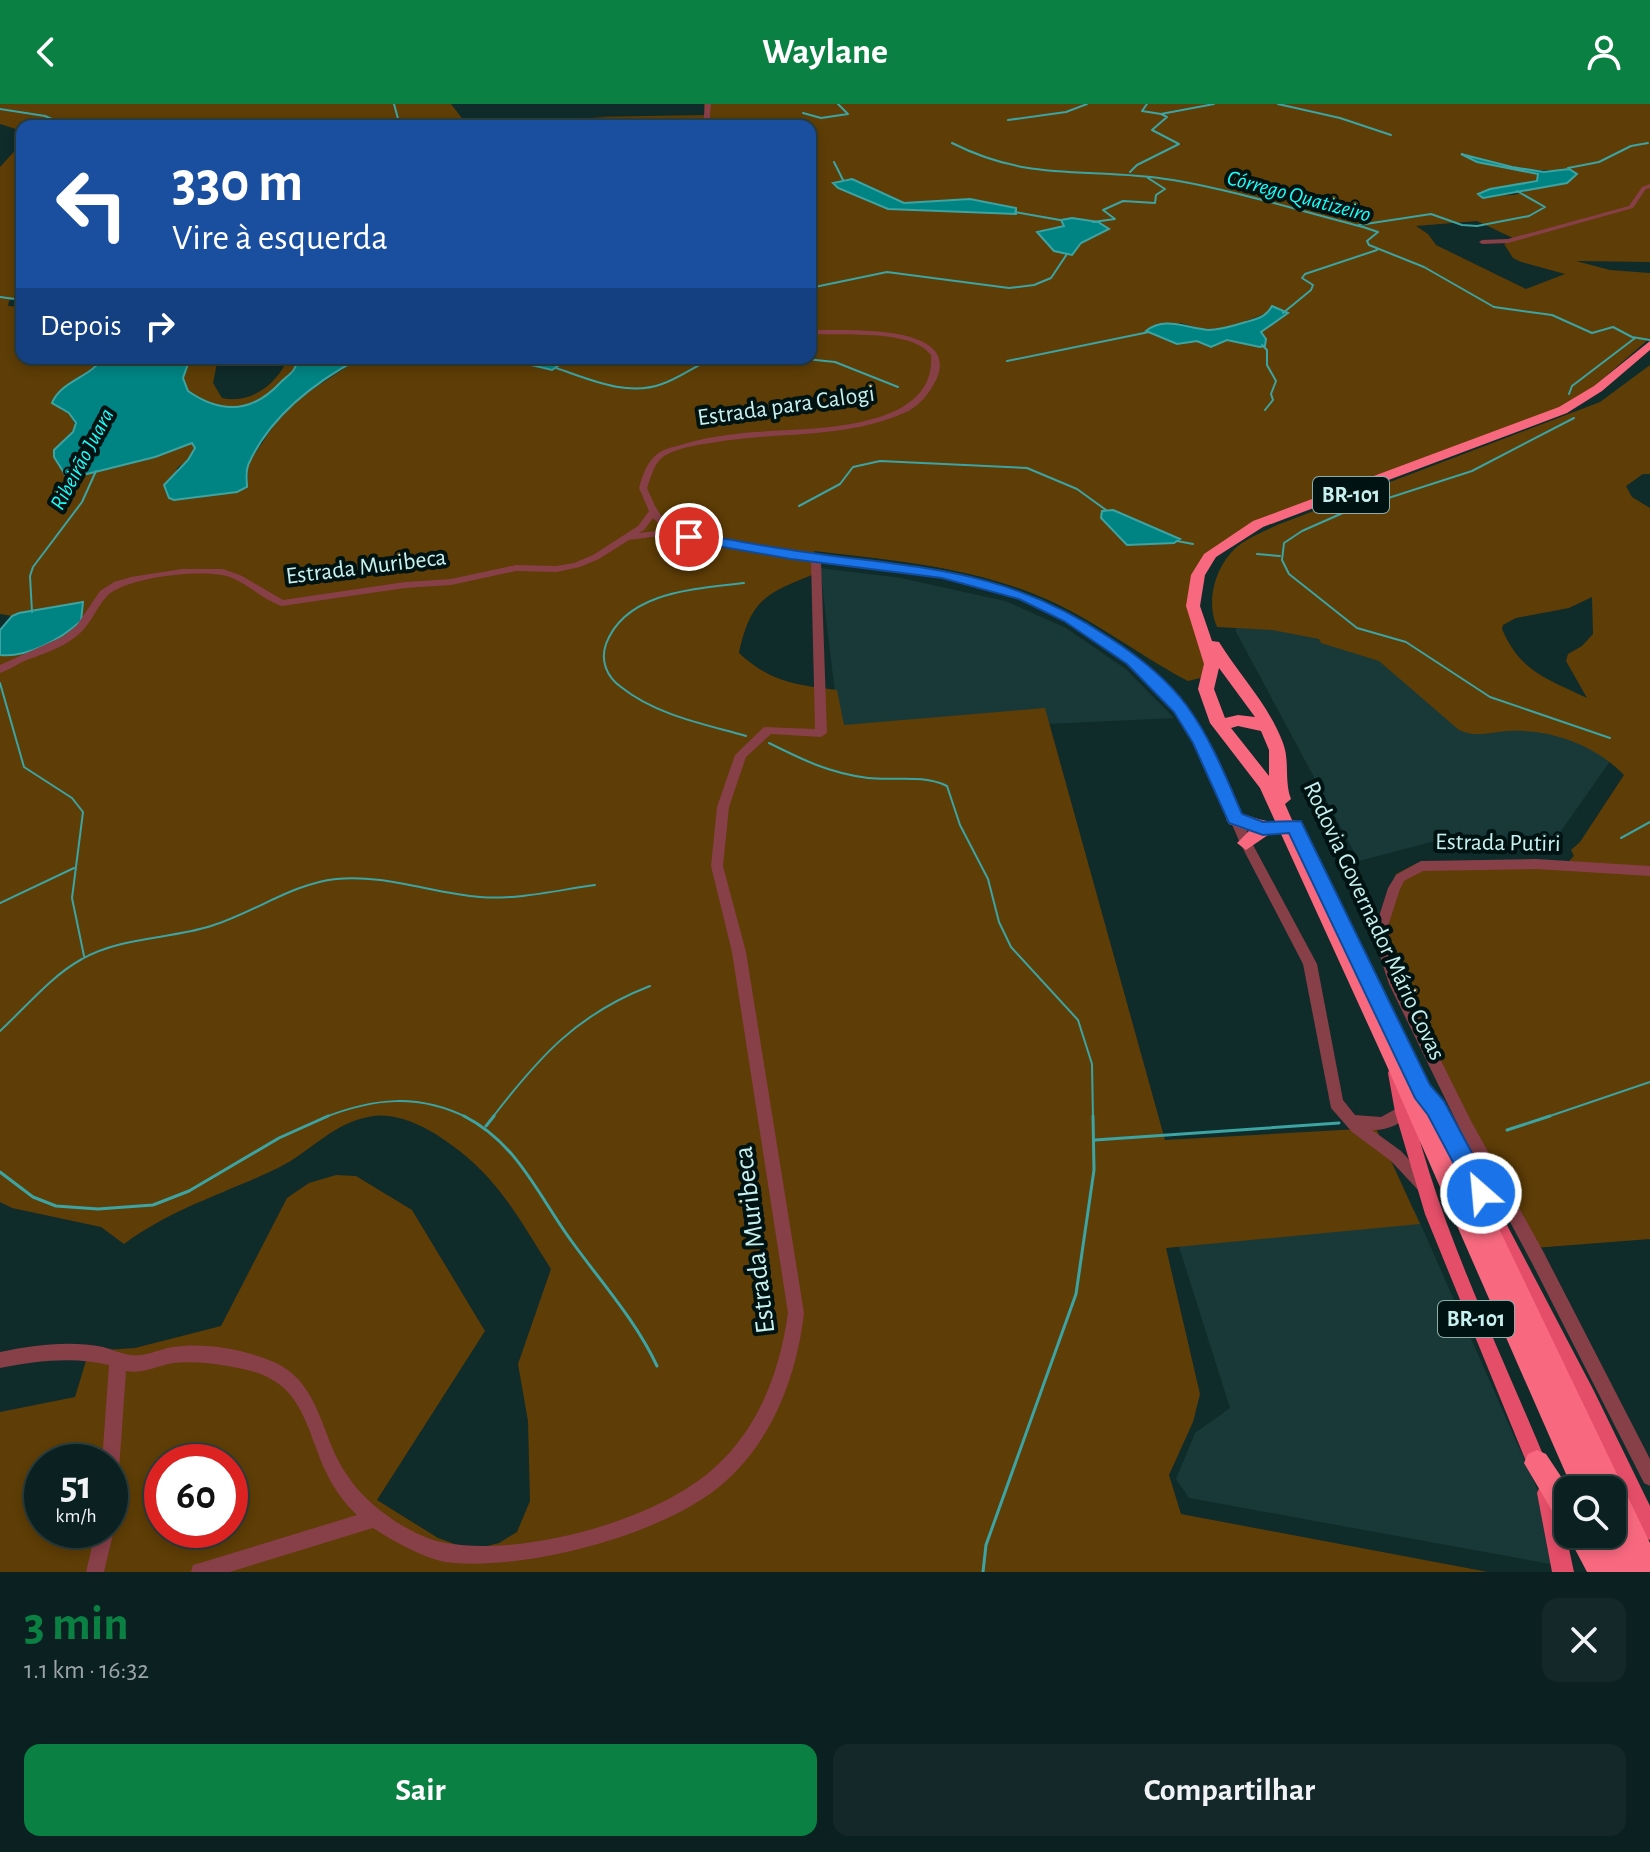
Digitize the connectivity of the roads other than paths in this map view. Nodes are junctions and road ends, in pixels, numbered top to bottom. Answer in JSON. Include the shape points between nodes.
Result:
{"nodes":[{"id":1,"x":1650,"y":186,"type":"edge"},
{"id":2,"x":1482,"y":242,"type":"dead end"},
{"id":3,"x":816,"y":332,"type":"edge"},
{"id":4,"x":1649,"y":350,"type":"edge"},
{"id":5,"x":652,"y":513,"type":"junction"},
{"id":6,"x":673,"y":532,"type":"junction"},
{"id":7,"x":626,"y":537,"type":"junction"},
{"id":8,"x":816,"y":557,"type":"junction"},
{"id":9,"x":0,"y":670,"type":"edge"},
{"id":10,"x":1221,"y":727,"type":"junction"},
{"id":11,"x":1267,"y":727,"type":"junction"},
{"id":12,"x":1235,"y":819,"type":"junction"},
{"id":13,"x":1290,"y":826,"type":"junction"},
{"id":14,"x":1263,"y":829,"type":"junction"},
{"id":15,"x":1246,"y":843,"type":"junction"},
{"id":16,"x":1650,"y":871,"type":"edge"},
{"id":17,"x":1397,"y":1064,"type":"junction"},
{"id":18,"x":1422,"y":1092,"type":"junction"},
{"id":19,"x":1403,"y":1112,"type":"junction"},
{"id":20,"x":1351,"y":1121,"type":"junction"},
{"id":21,"x":1425,"y":1188,"type":"junction"},
{"id":22,"x":0,"y":1360,"type":"edge"},
{"id":23,"x":118,"y":1360,"type":"junction"},
{"id":24,"x":1587,"y":1398,"type":"junction"},
{"id":25,"x":1611,"y":1399,"type":"junction"},
{"id":26,"x":112,"y":1444,"type":"edge"},
{"id":27,"x":1537,"y":1463,"type":"junction"},
{"id":28,"x":1581,"y":1476,"type":"edge"},
{"id":29,"x":1604,"y":1476,"type":"edge"},
{"id":30,"x":1650,"y":1477,"type":"edge"},
{"id":31,"x":1554,"y":1489,"type":"edge"},
{"id":32,"x":375,"y":1518,"type":"junction"},
{"id":33,"x":1626,"y":1523,"type":"edge"},
{"id":34,"x":1650,"y":1529,"type":"edge"},
{"id":35,"x":101,"y":1548,"type":"edge"},
{"id":36,"x":1589,"y":1548,"type":"edge"},
{"id":37,"x":1612,"y":1548,"type":"edge"},
{"id":38,"x":95,"y":1572,"type":"edge"},
{"id":39,"x":200,"y":1572,"type":"edge"},
{"id":40,"x":1563,"y":1572,"type":"edge"},
{"id":41,"x":1603,"y":1572,"type":"edge"},
{"id":42,"x":1622,"y":1572,"type":"edge"},
{"id":43,"x":1649,"y":1572,"type":"edge"}],
"edges":[{"from":1,"to":2,"type":"street","via":[[1631,207],[1508,241]]},
{"from":3,"to":5,"type":"street","name":"Estrada para Calogi","via":[[890,335],[926,344],[937,363],[931,385],[905,410],[884,417],[830,428],[728,437],[659,455],[643,488]]},
{"from":4,"to":10,"type":"highway","name":"Rodovia Governador Mário Covas","number":"BR-101","via":[[1563,410],[1258,524],[1211,554],[1198,575],[1193,606],[1212,664],[1206,689]]},
{"from":4,"to":11,"type":"highway","name":"Rodovia Governador Mário Covas","number":"BR-101","via":[[1624,383],[1594,403],[1273,523],[1230,548],[1206,584],[1204,613],[1221,663],[1252,696]]},
{"from":5,"to":6,"type":"street"},
{"from":5,"to":7,"type":"street","name":"Estrada Muribeca"},
{"from":6,"to":7,"type":"street"},
{"from":6,"to":8,"type":"street"},
{"from":7,"to":9,"type":"street","name":"Estrada Muribeca","via":[[596,557],[556,569],[516,568],[451,582],[282,603],[224,572],[144,578],[111,587],[77,632]]},
{"from":8,"to":12,"type":"street","via":[[987,584],[1024,596],[1088,629],[1133,660],[1180,708],[1202,742]]},
{"from":8,"to":32,"type":"street","name":"Estrada Muribeca","via":[[821,733],[768,730],[741,755],[723,807],[717,866],[741,967],[796,1313],[793,1348],[771,1409],[720,1475],[687,1497],[604,1535],[513,1555],[478,1557],[443,1553]]},
{"from":10,"to":11,"type":"highway","via":[[1246,719]]},
{"from":10,"to":13,"type":"highway","number":"BR-101","via":[[1267,785]]},
{"from":11,"to":13,"type":"highway","name":"Rodovia Governador Mário Covas","number":"BR-101","via":[[1277,751],[1276,785]]},
{"from":12,"to":14,"type":"highway"},
{"from":12,"to":15,"type":"street"},
{"from":13,"to":14,"type":"highway"},
{"from":13,"to":17,"type":"highway","number":"BR-101"},
{"from":13,"to":18,"type":"highway","name":"Rodovia Governador Mário Covas","number":"BR-101"},
{"from":14,"to":15,"type":"highway"},
{"from":15,"to":20,"type":"street","via":[[1310,964],[1332,1088],[1336,1103]]},
{"from":16,"to":25,"type":"street","name":"Estrada Putiri","via":[[1536,864],[1421,866],[1400,878],[1382,926],[1396,984]]},
{"from":17,"to":19,"type":"main road","number":"BR-101"},
{"from":17,"to":28,"type":"highway"},
{"from":18,"to":24,"type":"main road","name":"Rodovia Governador Mário Covas","number":"BR-101","via":[[1455,1141]]},
{"from":18,"to":29,"type":"highway","name":"Rodovia Governador Mário Covas"},
{"from":19,"to":20,"type":"street","via":[[1382,1124]]},
{"from":19,"to":21,"type":"main road","number":"BR-101"},
{"from":20,"to":21,"type":"street","via":[[1396,1156]]},
{"from":21,"to":27,"type":"main road","number":"BR-101"},
{"from":22,"to":23,"type":"street","name":"Estrada Muribeca","via":[[36,1353]]},
{"from":23,"to":26,"type":"street"},
{"from":23,"to":32,"type":"street","name":"Estrada Muribeca","via":[[134,1364],[196,1352],[277,1372],[297,1388],[336,1476]]},
{"from":24,"to":25,"type":"street"},
{"from":24,"to":34,"type":"main road","name":"Rodovia Governador Mário Covas","number":"BR-101"},
{"from":25,"to":30,"type":"street","name":"Estrada Putiri"},
{"from":27,"to":31,"type":"highway"},
{"from":27,"to":40,"type":"main road","number":"BR-101"},
{"from":32,"to":39,"type":"street"},
{"from":33,"to":43,"type":"highway","name":"Rodovia Governador Mário Covas"},
{"from":35,"to":38,"type":"street"},
{"from":36,"to":41,"type":"highway"},
{"from":37,"to":42,"type":"highway"}]}
